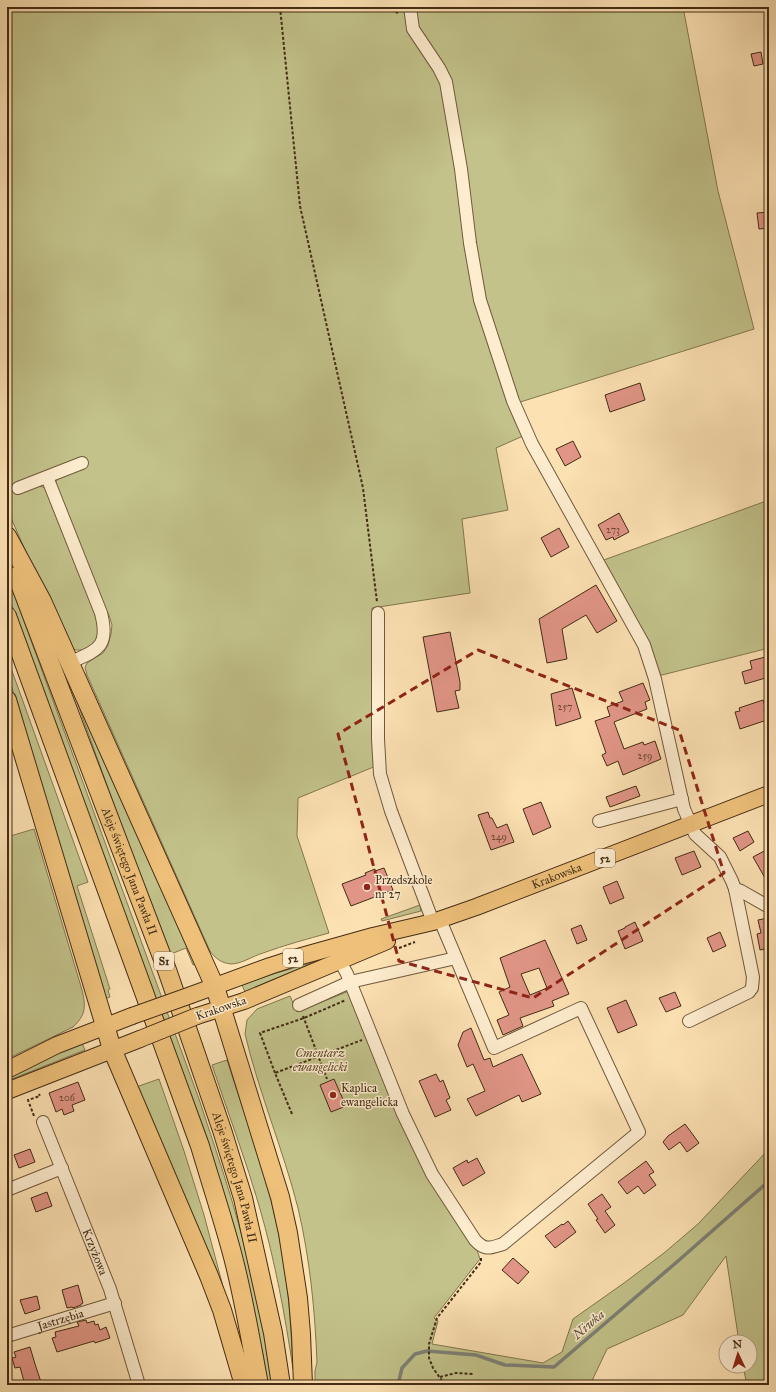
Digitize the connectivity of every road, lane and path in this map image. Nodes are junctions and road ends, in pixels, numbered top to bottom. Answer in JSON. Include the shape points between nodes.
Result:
{"nodes":[{"id":1,"x":280,"y":7,"type":"edge"},
{"id":2,"x":410,"y":7,"type":"edge"},
{"id":3,"x":82,"y":463,"type":"dead end"},
{"id":4,"x":47,"y":477,"type":"junction"},
{"id":5,"x":18,"y":488,"type":"dead end"},
{"id":6,"x":7,"y":536,"type":"edge"},
{"id":7,"x":7,"y":548,"type":"edge"},
{"id":8,"x":378,"y":613,"type":"joint"},
{"id":9,"x":7,"y":616,"type":"edge"},
{"id":10,"x":69,"y":663,"type":"junction"},
{"id":11,"x":7,"y":700,"type":"edge"},
{"id":12,"x":769,"y":794,"type":"edge"},
{"id":13,"x":682,"y":800,"type":"junction"},
{"id":14,"x":599,"y":821,"type":"dead end"},
{"id":15,"x":690,"y":824,"type":"junction"},
{"id":16,"x":735,"y":889,"type":"junction"},
{"id":17,"x":769,"y":907,"type":"edge"},
{"id":18,"x":437,"y":921,"type":"junction"},
{"id":19,"x":456,"y":958,"type":"junction"},
{"id":20,"x":340,"y":961,"type":"junction"},
{"id":21,"x":350,"y":982,"type":"junction"},
{"id":22,"x":215,"y":987,"type":"junction"},
{"id":23,"x":299,"y":1005,"type":"joint"},
{"id":24,"x":349,"y":1006,"type":"dead end"},
{"id":25,"x":222,"y":1008,"type":"junction"},
{"id":26,"x":304,"y":1018,"type":"junction"},
{"id":27,"x":689,"y":1021,"type":"dead end"},
{"id":28,"x":105,"y":1027,"type":"junction"},
{"id":29,"x":362,"y":1040,"type":"dead end"},
{"id":30,"x":112,"y":1049,"type":"junction"},
{"id":31,"x":318,"y":1057,"type":"junction"},
{"id":32,"x":7,"y":1070,"type":"edge"},
{"id":33,"x":275,"y":1073,"type":"junction"},
{"id":34,"x":327,"y":1079,"type":"dead end"},
{"id":35,"x":7,"y":1091,"type":"edge"},
{"id":36,"x":292,"y":1114,"type":"dead end"},
{"id":37,"x":43,"y":1122,"type":"dead end"},
{"id":38,"x":62,"y":1168,"type":"junction"},
{"id":39,"x":7,"y":1190,"type":"edge"},
{"id":40,"x":482,"y":1246,"type":"junction"},
{"id":41,"x":115,"y":1303,"type":"junction"},
{"id":42,"x":7,"y":1336,"type":"edge"},
{"id":43,"x":474,"y":1374,"type":"dead end"},
{"id":44,"x":440,"y":1377,"type":"junction"},
{"id":45,"x":139,"y":1385,"type":"edge"},
{"id":46,"x":244,"y":1385,"type":"edge"},
{"id":47,"x":259,"y":1385,"type":"edge"},
{"id":48,"x":281,"y":1385,"type":"edge"},
{"id":49,"x":303,"y":1385,"type":"edge"},
{"id":50,"x":445,"y":1385,"type":"edge"}],
"edges":[{"from":1,"to":8,"type":"path","via":[[300,206],[363,488]]},
{"from":2,"to":13,"type":"street","via":[[413,29],[440,68],[446,82],[480,300],[514,401],[532,444],[644,645],[655,679]]},
{"from":3,"to":4,"type":"street"},
{"from":4,"to":5,"type":"street"},
{"from":4,"to":10,"type":"street","via":[[104,625],[101,645]]},
{"from":6,"to":10,"type":"highway","via":[[42,601]]},
{"from":7,"to":48,"type":"highway","name":"Aleje świętego Jana Pawła II","number":"S1","via":[[167,970],[222,1130],[242,1198],[274,1334]]},
{"from":8,"to":18,"type":"street","via":[[380,774],[391,811]]},
{"from":9,"to":47,"type":"highway","name":"Aleje świętego Jana Pawła II","number":"S1","via":[[200,1146],[233,1258]]},
{"from":10,"to":22,"type":"highway"},
{"from":11,"to":28,"type":"highway"},
{"from":12,"to":15,"type":"main road","name":"Krakowska","number":"52"},
{"from":13,"to":14,"type":"street"},
{"from":13,"to":15,"type":"street"},
{"from":15,"to":16,"type":"street","via":[[695,834],[720,857]]},
{"from":15,"to":18,"type":"main road","name":"Krakowska","number":"52"},
{"from":16,"to":17,"type":"street"},
{"from":16,"to":27,"type":"street","via":[[753,977],[752,988],[749,992]]},
{"from":18,"to":19,"type":"street"},
{"from":18,"to":20,"type":"main road","name":"Krakowska","number":"52"},
{"from":18,"to":22,"type":"main road","name":"Krakowska","number":"52","via":[[298,957]]},
{"from":19,"to":21,"type":"street"},
{"from":19,"to":40,"type":"street","via":[[494,1048],[581,1008],[639,1132],[503,1244],[489,1248]]},
{"from":20,"to":21,"type":"street"},
{"from":20,"to":25,"type":"main road","name":"Krakowska","number":"52"},
{"from":21,"to":23,"type":"street"},
{"from":21,"to":40,"type":"street","via":[[403,1114],[429,1167],[475,1240]]},
{"from":22,"to":25,"type":"highway"},
{"from":22,"to":28,"type":"main road","name":"Krakowska","number":"52","bridge":true},
{"from":23,"to":26,"type":"path"},
{"from":24,"to":26,"type":"path","via":[[346,1000]]},
{"from":25,"to":30,"type":"main road","name":"Krakowska","number":"52","bridge":true},
{"from":25,"to":49,"type":"highway","via":[[280,1197],[288,1233],[298,1298]]},
{"from":26,"to":31,"type":"path"},
{"from":26,"to":33,"type":"path","via":[[260,1033]]},
{"from":28,"to":30,"type":"highway"},
{"from":28,"to":32,"type":"main road","name":"Krakowska","number":"52","via":[[57,1045]]},
{"from":29,"to":31,"type":"path"},
{"from":30,"to":35,"type":"main road","name":"Krakowska","number":"52"},
{"from":30,"to":46,"type":"highway","via":[[209,1276]]},
{"from":31,"to":33,"type":"path"},
{"from":31,"to":34,"type":"path"},
{"from":33,"to":36,"type":"path"},
{"from":37,"to":38,"type":"street","name":"Krzyżowa"},
{"from":38,"to":39,"type":"street"},
{"from":38,"to":41,"type":"street","name":"Krzyżowa"},
{"from":40,"to":44,"type":"path","via":[[481,1262],[437,1318],[429,1344],[429,1358]]},
{"from":41,"to":42,"type":"street","name":"Jastrzębia"},
{"from":41,"to":45,"type":"street","name":"Krzyżowa"},
{"from":43,"to":44,"type":"path"},
{"from":44,"to":50,"type":"path"}]}
